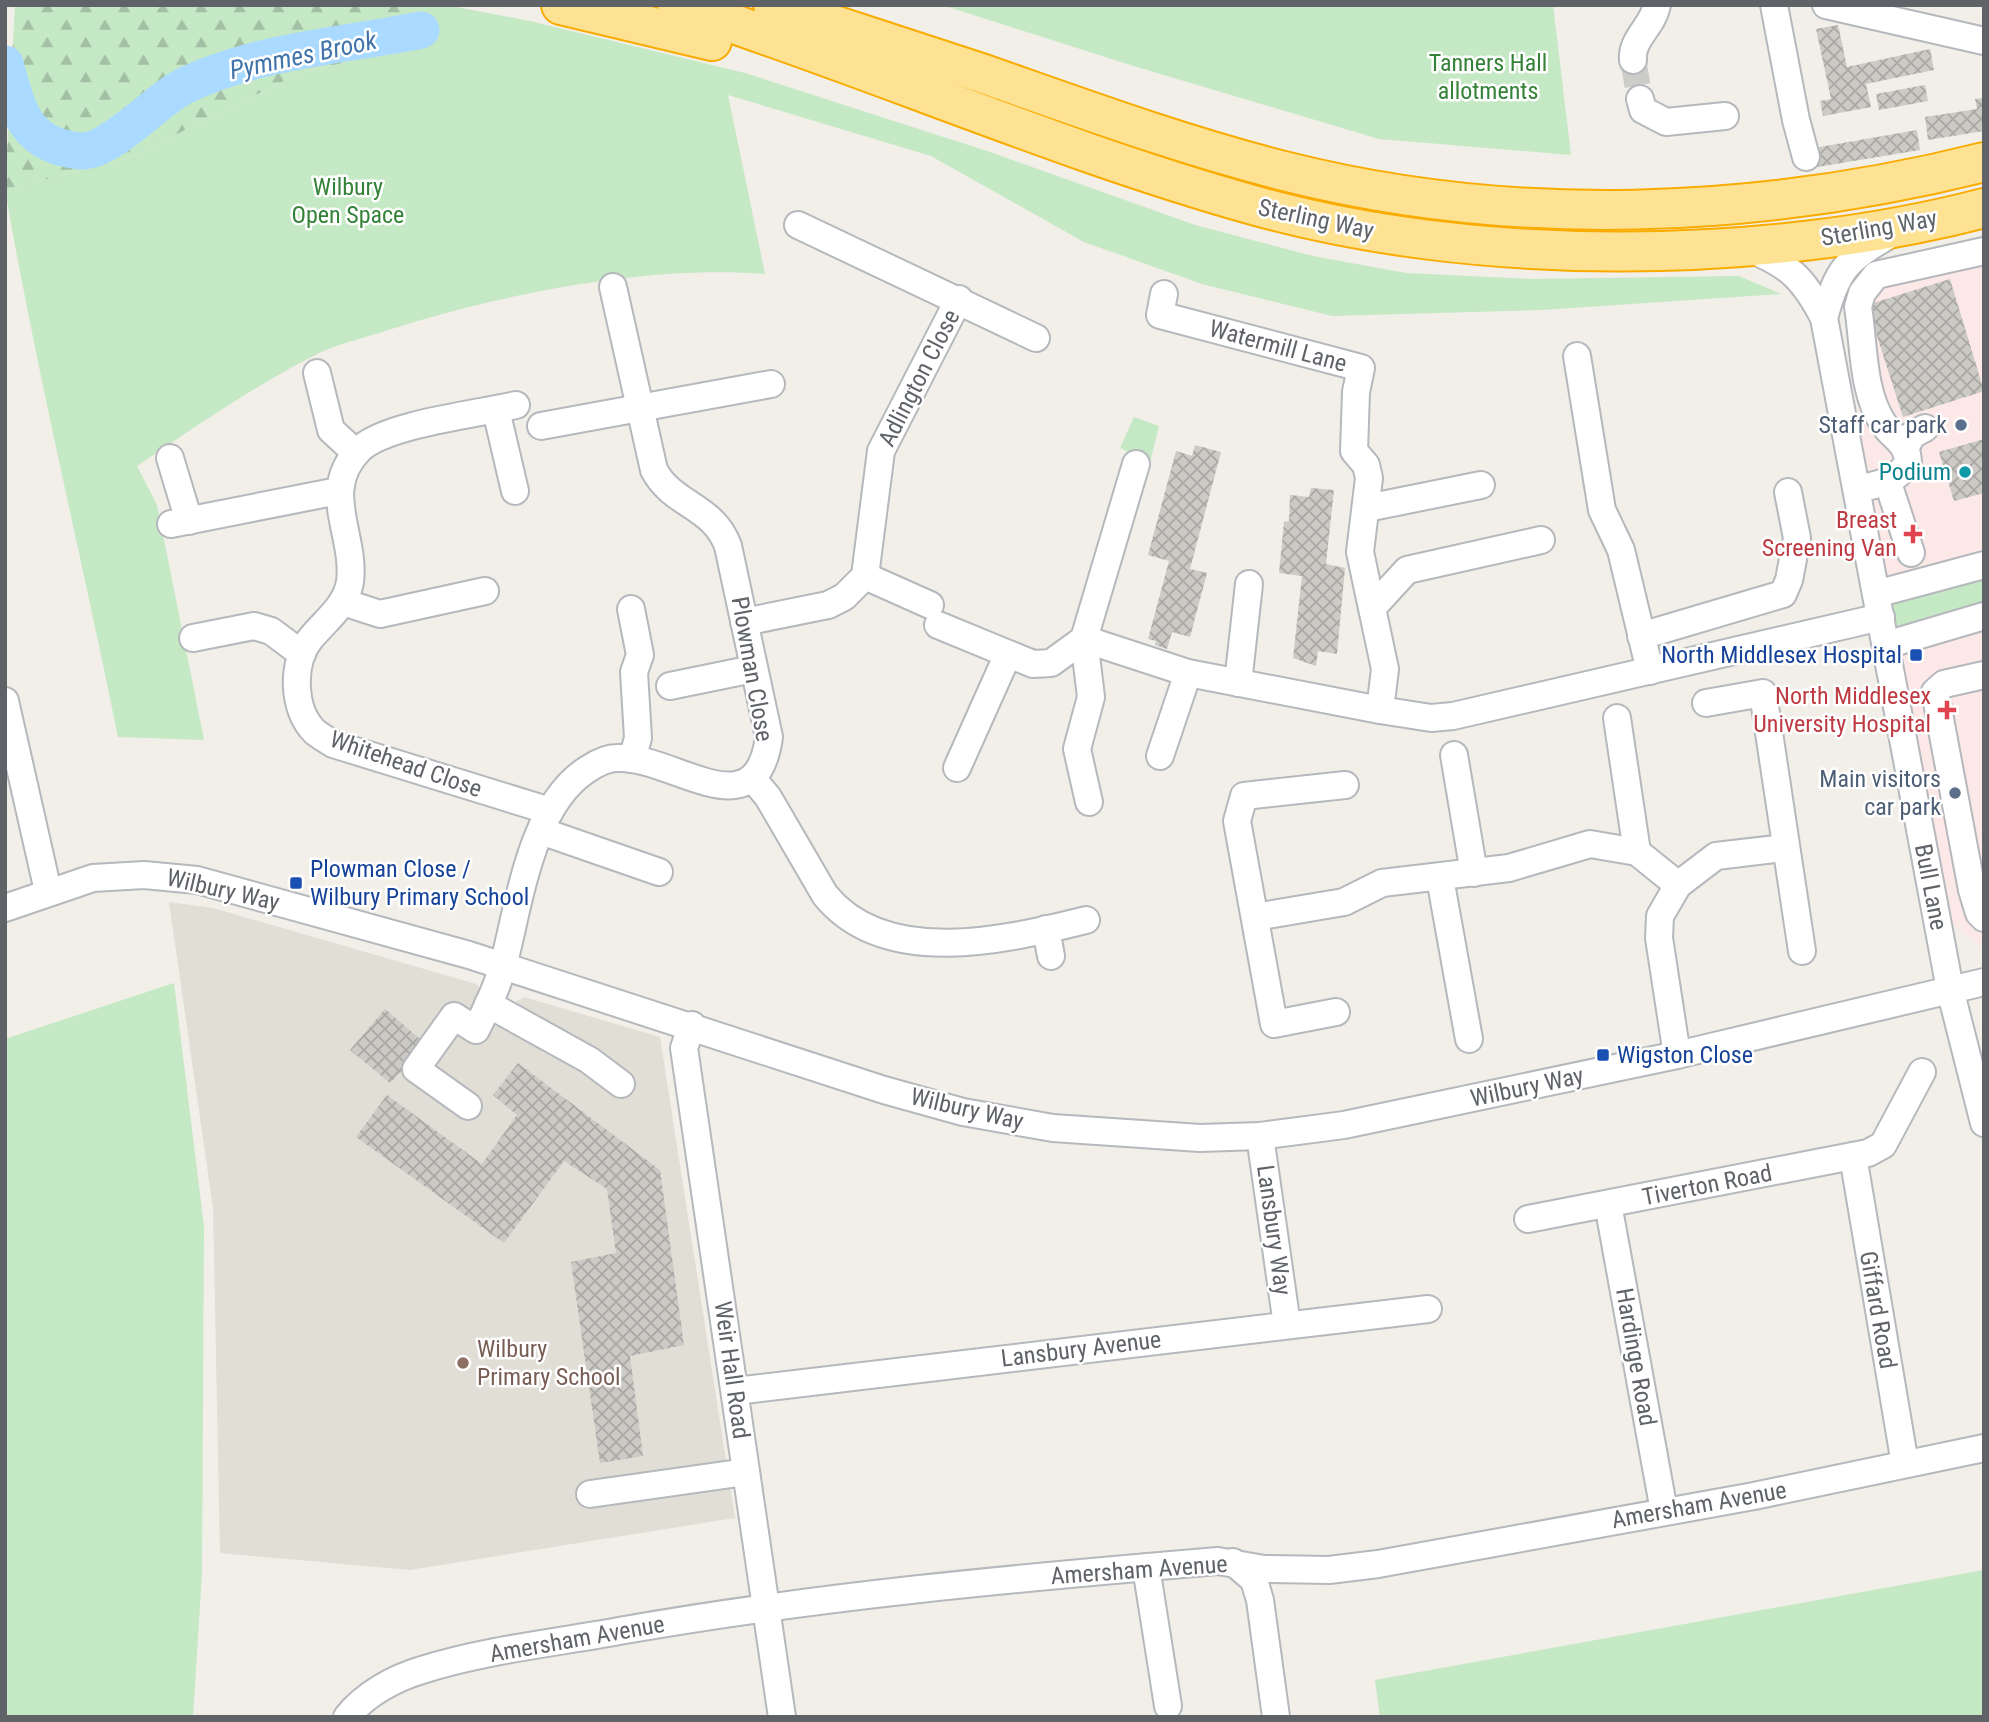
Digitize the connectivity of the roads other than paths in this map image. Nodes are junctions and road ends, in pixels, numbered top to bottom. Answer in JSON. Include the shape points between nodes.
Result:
{"nodes":[{"id":1,"x":561,"y":5,"type":"edge"},
{"id":2,"x":677,"y":5,"type":"edge"},
{"id":3,"x":773,"y":5,"type":"edge"},
{"id":4,"x":815,"y":5,"type":"edge"},
{"id":5,"x":1657,"y":5,"type":"edge"},
{"id":6,"x":1774,"y":5,"type":"edge"},
{"id":7,"x":1826,"y":5,"type":"edge"},
{"id":8,"x":1984,"y":41,"type":"edge"},
{"id":9,"x":1633,"y":60,"type":"tunnel mouth"},
{"id":10,"x":981,"y":74,"type":"junction"},
{"id":11,"x":899,"y":81,"type":"junction"},
{"id":12,"x":1640,"y":99,"type":"tunnel mouth"},
{"id":13,"x":1725,"y":116,"type":"dead end"},
{"id":14,"x":1806,"y":157,"type":"dead end"},
{"id":15,"x":1984,"y":162,"type":"edge"},
{"id":16,"x":1984,"y":208,"type":"edge"},
{"id":17,"x":798,"y":225,"type":"dead end"},
{"id":18,"x":1906,"y":225,"type":"junction"},
{"id":19,"x":1744,"y":246,"type":"junction"},
{"id":20,"x":1984,"y":251,"type":"edge"},
{"id":21,"x":613,"y":287,"type":"dead end"},
{"id":22,"x":1164,"y":294,"type":"dead end"},
{"id":23,"x":959,"y":299,"type":"junction"},
{"id":24,"x":1824,"y":318,"type":"junction"},
{"id":25,"x":1036,"y":338,"type":"dead end"},
{"id":26,"x":1577,"y":356,"type":"dead end"},
{"id":27,"x":317,"y":373,"type":"dead end"},
{"id":28,"x":771,"y":384,"type":"dead end"},
{"id":29,"x":642,"y":408,"type":"junction"},
{"id":30,"x":541,"y":426,"type":"dead end"},
{"id":31,"x":1925,"y":428,"type":"dead end"},
{"id":32,"x":1906,"y":447,"type":"junction"},
{"id":33,"x":356,"y":453,"type":"junction"},
{"id":34,"x":170,"y":458,"type":"dead end"},
{"id":35,"x":1136,"y":464,"type":"dead end"},
{"id":36,"x":1480,"y":485,"type":"dead end"},
{"id":37,"x":1892,"y":490,"type":"junction"},
{"id":38,"x":338,"y":491,"type":"junction"},
{"id":39,"x":515,"y":491,"type":"dead end"},
{"id":40,"x":1788,"y":492,"type":"dead end"},
{"id":41,"x":1858,"y":495,"type":"junction"},
{"id":42,"x":1367,"y":508,"type":"junction"},
{"id":43,"x":1541,"y":540,"type":"dead end"},
{"id":44,"x":1911,"y":553,"type":"dead end"},
{"id":45,"x":1984,"y":565,"type":"edge"},
{"id":46,"x":865,"y":576,"type":"junction"},
{"id":47,"x":1249,"y":584,"type":"dead end"},
{"id":48,"x":485,"y":591,"type":"dead end"},
{"id":49,"x":343,"y":602,"type":"junction"},
{"id":50,"x":1879,"y":605,"type":"junction"},
{"id":51,"x":1373,"y":607,"type":"junction"},
{"id":52,"x":631,"y":609,"type":"dead end"},
{"id":53,"x":1984,"y":616,"type":"edge"},
{"id":54,"x":744,"y":622,"type":"junction"},
{"id":55,"x":1641,"y":636,"type":"junction"},
{"id":56,"x":193,"y":638,"type":"dead end"},
{"id":57,"x":1084,"y":639,"type":"junction"},
{"id":58,"x":1886,"y":645,"type":"junction"},
{"id":59,"x":302,"y":654,"type":"junction"},
{"id":60,"x":1008,"y":654,"type":"junction"},
{"id":61,"x":753,"y":669,"type":"junction"},
{"id":62,"x":1650,"y":671,"type":"junction"},
{"id":63,"x":1188,"y":673,"type":"junction"},
{"id":64,"x":1984,"y":675,"type":"edge"},
{"id":65,"x":1238,"y":684,"type":"junction"},
{"id":66,"x":670,"y":687,"type":"dead end"},
{"id":67,"x":5,"y":701,"type":"edge"},
{"id":68,"x":1706,"y":703,"type":"dead end"},
{"id":69,"x":1380,"y":710,"type":"junction"},
{"id":70,"x":1617,"y":718,"type":"dead end"},
{"id":71,"x":1454,"y":755,"type":"dead end"},
{"id":72,"x":1160,"y":756,"type":"dead end"},
{"id":73,"x":632,"y":760,"type":"junction"},
{"id":74,"x":957,"y":768,"type":"dead end"},
{"id":75,"x":753,"y":779,"type":"junction"},
{"id":76,"x":1345,"y":785,"type":"dead end"},
{"id":77,"x":1088,"y":803,"type":"dead end"},
{"id":78,"x":546,"y":821,"type":"junction"},
{"id":79,"x":1784,"y":848,"type":"junction"},
{"id":80,"x":1637,"y":852,"type":"junction"},
{"id":81,"x":659,"y":872,"type":"dead end"},
{"id":82,"x":1474,"y":873,"type":"junction"},
{"id":83,"x":1440,"y":878,"type":"junction"},
{"id":84,"x":1678,"y":885,"type":"junction"},
{"id":85,"x":48,"y":891,"type":"junction"},
{"id":86,"x":5,"y":908,"type":"edge"},
{"id":87,"x":1255,"y":917,"type":"junction"},
{"id":88,"x":1984,"y":918,"type":"edge"},
{"id":89,"x":1086,"y":920,"type":"dead end"},
{"id":90,"x":1046,"y":929,"type":"junction"},
{"id":91,"x":1802,"y":951,"type":"dead end"},
{"id":92,"x":1051,"y":956,"type":"dead end"},
{"id":93,"x":503,"y":966,"type":"junction"},
{"id":94,"x":1984,"y":982,"type":"edge"},
{"id":95,"x":1950,"y":989,"type":"junction"},
{"id":96,"x":488,"y":1004,"type":"junction"},
{"id":97,"x":1336,"y":1012,"type":"dead end"},
{"id":98,"x":692,"y":1025,"type":"junction"},
{"id":99,"x":1469,"y":1039,"type":"dead end"},
{"id":100,"x":1678,"y":1055,"type":"junction"},
{"id":101,"x":1922,"y":1072,"type":"dead end"},
{"id":102,"x":621,"y":1084,"type":"dead end"},
{"id":103,"x":468,"y":1106,"type":"dead end"},
{"id":104,"x":1984,"y":1123,"type":"edge"},
{"id":105,"x":1260,"y":1136,"type":"junction"},
{"id":106,"x":1883,"y":1144,"type":"junction"},
{"id":107,"x":1853,"y":1156,"type":"junction"},
{"id":108,"x":1859,"y":1202,"type":"junction"},
{"id":109,"x":1608,"y":1204,"type":"junction"},
{"id":110,"x":1528,"y":1219,"type":"dead end"},
{"id":111,"x":1428,"y":1309,"type":"dead end"},
{"id":112,"x":1287,"y":1325,"type":"junction"},
{"id":113,"x":735,"y":1391,"type":"junction"},
{"id":114,"x":1984,"y":1448,"type":"edge"},
{"id":115,"x":1905,"y":1464,"type":"junction"},
{"id":116,"x":746,"y":1472,"type":"junction"},
{"id":117,"x":590,"y":1494,"type":"dead end"},
{"id":118,"x":1664,"y":1511,"type":"junction"},
{"id":119,"x":1233,"y":1562,"type":"junction"},
{"id":120,"x":1146,"y":1567,"type":"junction"},
{"id":121,"x":1300,"y":1568,"type":"junction"},
{"id":122,"x":1260,"y":1600,"type":"junction"},
{"id":123,"x":764,"y":1608,"type":"junction"},
{"id":124,"x":1168,"y":1706,"type":"dead end"},
{"id":125,"x":347,"y":1717,"type":"edge"},
{"id":126,"x":782,"y":1717,"type":"edge"},
{"id":127,"x":1276,"y":1717,"type":"edge"}],
"edges":[{"from":1,"to":11,"type":"highway"},
{"from":2,"to":11,"type":"highway","name":"Sterling Way"},
{"from":3,"to":10,"type":"highway","name":"Sterling Way"},
{"from":4,"to":10,"type":"highway"},
{"from":5,"to":9,"type":"street","via":[[1654,20],[1634,48]]},
{"from":6,"to":14,"type":"street"},
{"from":7,"to":8,"type":"street"},
{"from":10,"to":15,"type":"highway","name":"Sterling Way","via":[[1147,131],[1285,171],[1374,190],[1548,208],[1731,206],[1835,194]]},
{"from":11,"to":19,"type":"highway","name":"Sterling Way","via":[[1174,181],[1345,227],[1536,250]]},
{"from":12,"to":13,"type":"street","via":[[1643,110],[1667,122]]},
{"from":16,"to":18,"type":"highway","name":"Sterling Way"},
{"from":17,"to":23,"type":"street","name":"Adlington Close"},
{"from":18,"to":19,"type":"highway","name":"Sterling Way"},
{"from":18,"to":24,"type":"street","via":[[1868,247],[1842,270],[1834,281]]},
{"from":19,"to":24,"type":"street","via":[[1768,256],[1807,285]]},
{"from":20,"to":32,"type":"street","via":[[1876,275],[1861,293],[1858,307],[1871,401],[1884,425]]},
{"from":21,"to":29,"type":"street","name":"Plowman Close"},
{"from":22,"to":42,"type":"street","name":"Watermill Lane","via":[[1160,315],[1361,368],[1354,451],[1366,465]]},
{"from":23,"to":25,"type":"street","name":"Adlington Close"},
{"from":23,"to":46,"type":"street","name":"Adlington Close","via":[[881,451]]},
{"from":24,"to":41,"type":"street","name":"Bull Lane"},
{"from":26,"to":55,"type":"street","via":[[1602,510],[1616,534]]},
{"from":27,"to":33,"type":"street","via":[[331,430]]},
{"from":28,"to":29,"type":"street"},
{"from":29,"to":30,"type":"street"},
{"from":29,"to":54,"type":"street","name":"Plowman Close","via":[[651,458],[662,485],[701,510],[723,531]]},
{"from":31,"to":32,"type":"street","via":[[1912,436]]},
{"from":32,"to":37,"type":"street","via":[[1908,463]]},
{"from":33,"to":38,"type":"street"},
{"from":33,"to":39,"type":"street","via":[[393,432],[506,407]]},
{"from":34,"to":38,"type":"street","via":[[180,522]]},
{"from":35,"to":57,"type":"street"},
{"from":36,"to":42,"type":"street"},
{"from":37,"to":41,"type":"street"},
{"from":37,"to":44,"type":"street"},
{"from":38,"to":49,"type":"street","via":[[350,569]]},
{"from":40,"to":55,"type":"street","via":[[1797,538],[1783,594]]},
{"from":41,"to":50,"type":"street","name":"Bull Lane"},
{"from":42,"to":51,"type":"street","name":"Watermill Lane","via":[[1360,552]]},
{"from":43,"to":51,"type":"street","via":[[1407,570]]},
{"from":45,"to":50,"type":"street"},
{"from":46,"to":54,"type":"street","via":[[844,597],[828,605]]},
{"from":46,"to":60,"type":"street"},
{"from":47,"to":65,"type":"street"},
{"from":48,"to":49,"type":"street","via":[[380,614]]},
{"from":49,"to":59,"type":"street","name":"Whitehead Close"},
{"from":50,"to":58,"type":"street","name":"Bull Lane"},
{"from":50,"to":62,"type":"street"},
{"from":51,"to":69,"type":"street","name":"Watermill Lane","via":[[1385,669]]},
{"from":52,"to":73,"type":"street","via":[[640,656],[634,672],[638,738]]},
{"from":53,"to":58,"type":"street"},
{"from":54,"to":61,"type":"street","name":"Plowman Close"},
{"from":55,"to":62,"type":"street"},
{"from":56,"to":59,"type":"street","via":[[254,626],[271,631]]},
{"from":57,"to":60,"type":"street","via":[[1051,663],[1033,664]]},
{"from":57,"to":63,"type":"street"},
{"from":57,"to":77,"type":"street","via":[[1091,697],[1077,748]]},
{"from":58,"to":95,"type":"street","name":"Bull Lane"},
{"from":59,"to":78,"type":"street","name":"Whitehead Close","via":[[299,700],[315,731],[333,744]]},
{"from":60,"to":74,"type":"street"},
{"from":61,"to":66,"type":"street"},
{"from":61,"to":75,"type":"street","name":"Plowman Close","via":[[769,737],[765,763]]},
{"from":62,"to":69,"type":"street","via":[[1453,716],[1431,718]]},
{"from":63,"to":65,"type":"street"},
{"from":63,"to":72,"type":"street"},
{"from":64,"to":88,"type":"street","via":[[1944,684],[1935,691],[1935,700],[1972,890]]},
{"from":65,"to":69,"type":"street"},
{"from":67,"to":85,"type":"street"},
{"from":68,"to":79,"type":"street","via":[[1763,693],[1786,828]]},
{"from":70,"to":80,"type":"street"},
{"from":71,"to":82,"type":"street"},
{"from":73,"to":75,"type":"street","name":"Plowman Close","via":[[727,786]]},
{"from":73,"to":78,"type":"street","name":"Plowman Close","via":[[607,759],[584,771]]},
{"from":75,"to":90,"type":"street","via":[[834,890],[834,906],[866,927],[917,942],[968,942]]},
{"from":76,"to":87,"type":"street","via":[[1244,796],[1237,821]]},
{"from":78,"to":81,"type":"street","name":"Whitehead Close"},
{"from":78,"to":93,"type":"street","name":"Plowman Close","via":[[520,892]]},
{"from":79,"to":84,"type":"street","via":[[1716,856]]},
{"from":79,"to":91,"type":"street"},
{"from":80,"to":82,"type":"street","via":[[1590,844],[1509,868]]},
{"from":80,"to":84,"type":"street"},
{"from":82,"to":83,"type":"street"},
{"from":83,"to":87,"type":"street","via":[[1382,883],[1345,902]]},
{"from":83,"to":99,"type":"street"},
{"from":84,"to":100,"type":"street","via":[[1660,916],[1659,938]]},
{"from":85,"to":86,"type":"street","name":"Wilbury Way"},
{"from":85,"to":93,"type":"street","name":"Wilbury Way","via":[[121,875],[197,880]]},
{"from":87,"to":97,"type":"street","via":[[1274,1024]]},
{"from":89,"to":90,"type":"street"},
{"from":90,"to":92,"type":"street"},
{"from":93,"to":96,"type":"street","name":"Plowman Close"},
{"from":93,"to":98,"type":"street","name":"Wilbury Way"},
{"from":94,"to":95,"type":"street","name":"Wilbury Way"},
{"from":95,"to":100,"type":"street","name":"Wilbury Way"},
{"from":95,"to":104,"type":"street","name":"Bull Lane"},
{"from":96,"to":102,"type":"street","via":[[589,1060]]},
{"from":96,"to":103,"type":"street","name":"Plowman Close","via":[[476,1030],[454,1016],[416,1069]]},
{"from":98,"to":105,"type":"street","name":"Wilbury Way","via":[[962,1112],[1053,1128],[1149,1136]]},
{"from":98,"to":113,"type":"street","name":"Weir Hall Road","via":[[684,1048]]},
{"from":100,"to":105,"type":"street","name":"Wilbury Way","via":[[1345,1125]]},
{"from":101,"to":106,"type":"street"},
{"from":105,"to":112,"type":"street","name":"Lansbury Way"},
{"from":106,"to":107,"type":"street","name":"Tiverton Road"},
{"from":106,"to":108,"type":"street","via":[[1867,1169]]},
{"from":107,"to":108,"type":"street","name":"Giffard Road"},
{"from":107,"to":109,"type":"street","name":"Tiverton Road"},
{"from":108,"to":115,"type":"street","name":"Giffard Road"},
{"from":109,"to":110,"type":"street","name":"Tiverton Road"},
{"from":109,"to":118,"type":"street","name":"Hardinge Road"},
{"from":111,"to":112,"type":"street","name":"Lansbury Avenue"},
{"from":112,"to":113,"type":"street","name":"Lansbury Avenue"},
{"from":113,"to":116,"type":"street","name":"Weir Hall Road"},
{"from":114,"to":115,"type":"street","name":"Amersham Avenue"},
{"from":115,"to":118,"type":"street","name":"Amersham Avenue"},
{"from":116,"to":117,"type":"street"},
{"from":116,"to":123,"type":"street","name":"Weir Hall Road"},
{"from":118,"to":121,"type":"street","name":"Amersham Avenue","via":[[1378,1564]]},
{"from":119,"to":120,"type":"street","name":"Amersham Avenue"},
{"from":119,"to":121,"type":"street","name":"Amersham Avenue","via":[[1264,1569]]},
{"from":119,"to":122,"type":"street","via":[[1254,1580]]},
{"from":120,"to":123,"type":"street","name":"Amersham Avenue"},
{"from":120,"to":124,"type":"street"},
{"from":121,"to":122,"type":"street","via":[[1268,1580]]},
{"from":122,"to":127,"type":"street"},
{"from":123,"to":125,"type":"street","name":"Amersham Avenue","via":[[443,1664],[390,1682]]},
{"from":123,"to":126,"type":"street","name":"Weir Hall Road"}]}
